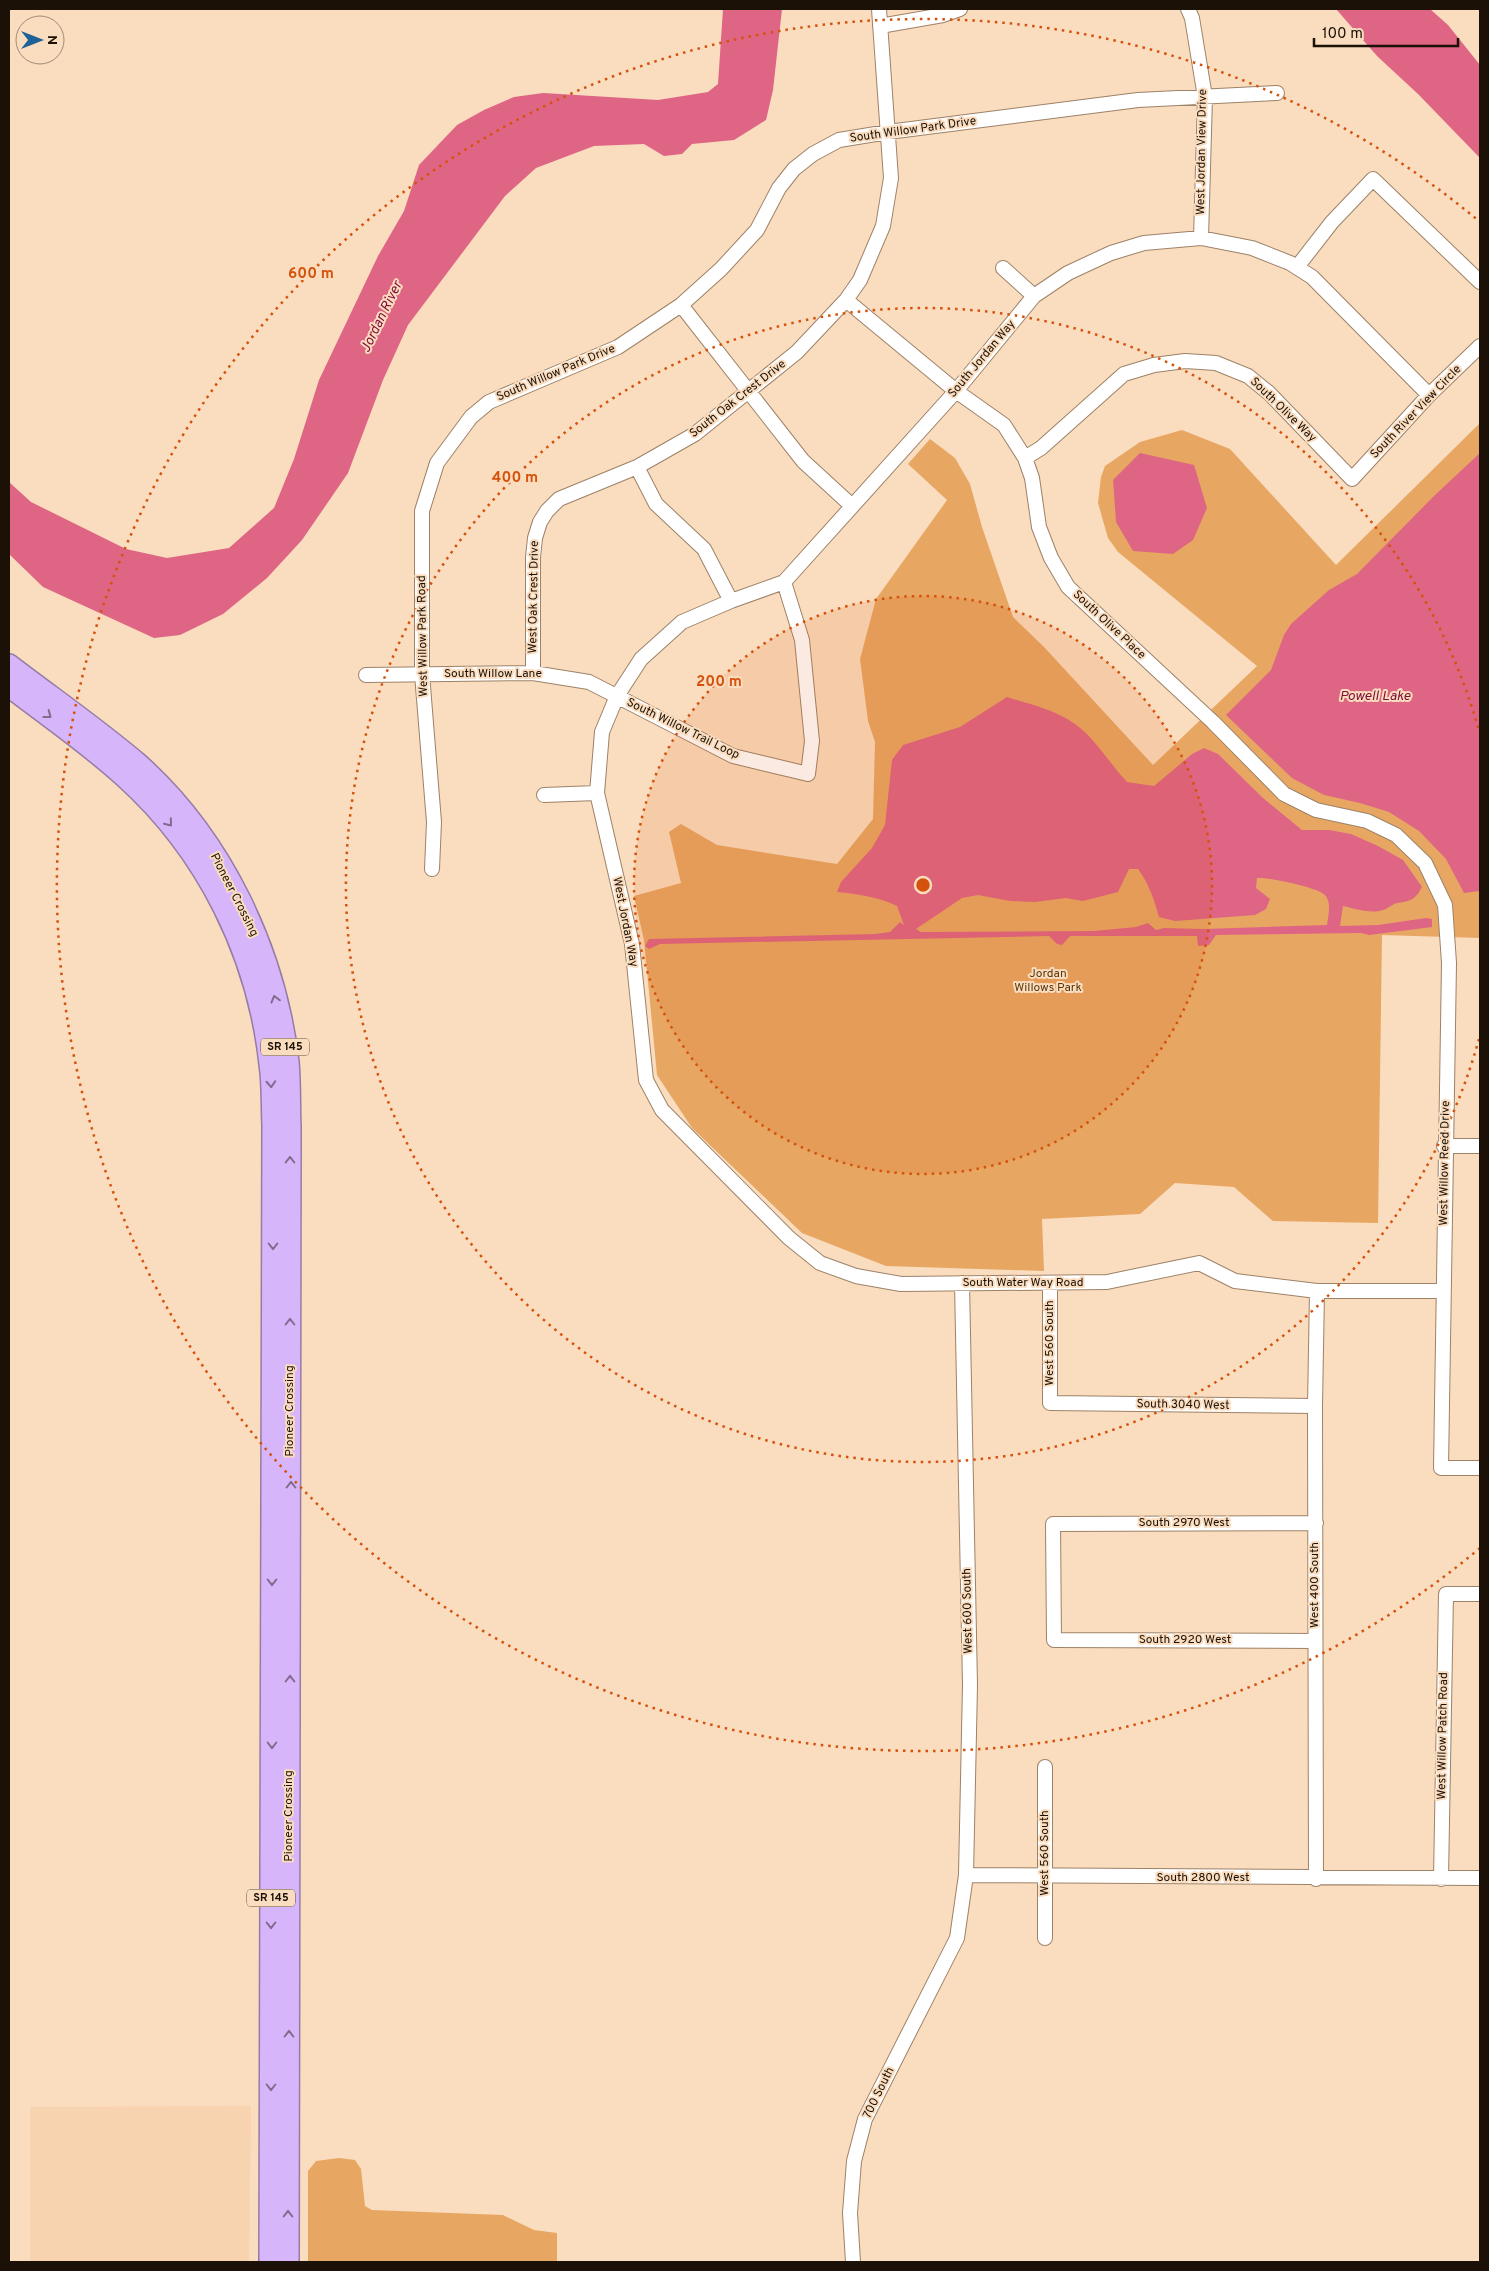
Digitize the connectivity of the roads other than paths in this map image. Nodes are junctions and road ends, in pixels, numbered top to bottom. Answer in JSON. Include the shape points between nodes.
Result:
{"nodes":[{"id":1,"x":879,"y":9,"type":"edge"},
{"id":2,"x":960,"y":9,"type":"edge"},
{"id":3,"x":1188,"y":9,"type":"edge"},
{"id":4,"x":880,"y":26,"type":"junction"},
{"id":5,"x":1277,"y":93,"type":"dead end"},
{"id":6,"x":1205,"y":97,"type":"junction"},
{"id":7,"x":888,"y":132,"type":"junction"},
{"id":8,"x":1201,"y":238,"type":"junction"},
{"id":9,"x":1296,"y":267,"type":"junction"},
{"id":10,"x":1002,"y":268,"type":"dead end"},
{"id":11,"x":1480,"y":282,"type":"edge"},
{"id":12,"x":1034,"y":296,"type":"junction"},
{"id":13,"x":846,"y":300,"type":"junction"},
{"id":14,"x":681,"y":305,"type":"junction"},
{"id":15,"x":1480,"y":346,"type":"edge"},
{"id":16,"x":749,"y":391,"type":"junction"},
{"id":17,"x":956,"y":391,"type":"junction"},
{"id":18,"x":1429,"y":395,"type":"junction"},
{"id":19,"x":471,"y":416,"type":"joint"},
{"id":20,"x":1025,"y":458,"type":"junction"},
{"id":21,"x":637,"y":467,"type":"junction"},
{"id":22,"x":1352,"y":479,"type":"joint"},
{"id":23,"x":559,"y":499,"type":"joint"},
{"id":24,"x":852,"y":506,"type":"junction"},
{"id":25,"x":784,"y":582,"type":"junction"},
{"id":26,"x":731,"y":601,"type":"junction"},
{"id":27,"x":9,"y":665,"type":"edge"},
{"id":28,"x":533,"y":672,"type":"junction"},
{"id":29,"x":422,"y":674,"type":"junction"},
{"id":30,"x":366,"y":675,"type":"dead end"},
{"id":31,"x":9,"y":686,"type":"edge"},
{"id":32,"x":617,"y":696,"type":"junction"},
{"id":33,"x":602,"y":732,"type":"joint"},
{"id":34,"x":597,"y":793,"type":"junction"},
{"id":35,"x":544,"y":795,"type":"dead end"},
{"id":36,"x":1425,"y":863,"type":"joint"},
{"id":37,"x":432,"y":869,"type":"dead end"},
{"id":38,"x":662,"y":1110,"type":"joint"},
{"id":39,"x":1444,"y":1146,"type":"junction"},
{"id":40,"x":1480,"y":1146,"type":"edge"},
{"id":41,"x":962,"y":1283,"type":"junction"},
{"id":42,"x":1050,"y":1284,"type":"junction"},
{"id":43,"x":1317,"y":1291,"type":"junction"},
{"id":44,"x":1443,"y":1292,"type":"junction"},
{"id":45,"x":1050,"y":1403,"type":"joint"},
{"id":46,"x":1315,"y":1406,"type":"junction"},
{"id":47,"x":1480,"y":1468,"type":"edge"},
{"id":48,"x":1316,"y":1523,"type":"junction"},
{"id":49,"x":1480,"y":1594,"type":"edge"},
{"id":50,"x":1054,"y":1640,"type":"joint"},
{"id":51,"x":1315,"y":1641,"type":"junction"},
{"id":52,"x":1045,"y":1767,"type":"dead end"},
{"id":53,"x":966,"y":1875,"type":"junction"},
{"id":54,"x":1045,"y":1877,"type":"junction"},
{"id":55,"x":1480,"y":1878,"type":"edge"},
{"id":56,"x":1316,"y":1879,"type":"junction"},
{"id":57,"x":1441,"y":1879,"type":"junction"},
{"id":58,"x":957,"y":1938,"type":"joint"},
{"id":59,"x":1045,"y":1938,"type":"dead end"},
{"id":60,"x":270,"y":2262,"type":"edge"},
{"id":61,"x":288,"y":2262,"type":"edge"},
{"id":62,"x":853,"y":2262,"type":"edge"}],
"edges":[{"from":1,"to":4,"type":"street"},
{"from":2,"to":4,"type":"street","via":[[943,16]]},
{"from":3,"to":6,"type":"street","name":"West Jordan View Drive"},
{"from":4,"to":7,"type":"street"},
{"from":5,"to":6,"type":"street","name":"South Willow Park Drive"},
{"from":6,"to":7,"type":"street","name":"South Willow Park Drive","via":[[1138,100]]},
{"from":6,"to":8,"type":"street","name":"West Jordan View Drive"},
{"from":7,"to":13,"type":"street","via":[[891,178],[883,226],[860,280]]},
{"from":7,"to":14,"type":"street","name":"South Willow Park Drive","via":[[839,140],[800,164],[779,188],[757,230]]},
{"from":8,"to":9,"type":"street","name":"South Jordan Way","via":[[1252,248]]},
{"from":8,"to":12,"type":"street","name":"South Jordan Way","via":[[1144,243],[1111,253],[1068,273]]},
{"from":9,"to":11,"type":"street","via":[[1332,222],[1373,179]]},
{"from":9,"to":18,"type":"street","name":"South Jordan Way","via":[[1312,277]]},
{"from":10,"to":12,"type":"street"},
{"from":12,"to":17,"type":"street","name":"South Jordan Way"},
{"from":13,"to":16,"type":"street","name":"South Oak Crest Drive","via":[[797,352]]},
{"from":13,"to":17,"type":"street","name":"South Olive Place"},
{"from":14,"to":16,"type":"street"},
{"from":14,"to":19,"type":"street","name":"South Willow Park Drive","via":[[618,347],[489,402]]},
{"from":15,"to":18,"type":"street","name":"South River View Circle"},
{"from":16,"to":21,"type":"street","name":"South Oak Crest Drive","via":[[695,434]]},
{"from":16,"to":24,"type":"street","via":[[803,460]]},
{"from":17,"to":20,"type":"street","name":"South Olive Place","via":[[1004,426]]},
{"from":17,"to":24,"type":"street","name":"South Jordan Way"},
{"from":18,"to":22,"type":"street","name":"South River View Circle"},
{"from":19,"to":29,"type":"street","name":"West Willow Park Road","via":[[437,463],[422,511]]},
{"from":20,"to":22,"type":"street","name":"South Olive Way","via":[[1041,448],[1124,374],[1184,361],[1216,363],[1248,376]]},
{"from":20,"to":36,"type":"street","name":"South Olive Place","via":[[1032,478],[1039,526],[1051,558],[1068,587],[1213,722],[1284,794],[1316,810],[1367,821],[1389,831]]},
{"from":21,"to":23,"type":"street","name":"South Oak Crest Drive"},
{"from":21,"to":26,"type":"street","via":[[656,504],[704,549]]},
{"from":23,"to":28,"type":"street","name":"West Oak Crest Drive","via":[[540,522],[535,538]]},
{"from":24,"to":25,"type":"street","name":"South Jordan Way"},
{"from":25,"to":26,"type":"street","name":"South Jordan Way"},
{"from":25,"to":32,"type":"street","name":"South Willow Trail Loop","via":[[802,640],[812,741],[808,774],[732,756]]},
{"from":26,"to":32,"type":"street","name":"South Jordan Way","via":[[682,622],[641,658]]},
{"from":61,"to":27,"type":"highway","name":"Pioneer Crossing","number":"SR 145","one_way":true,"via":[[290,1176],[286,1053],[280,1015],[250,922],[217,860],[194,826],[138,765]]},
{"from":28,"to":29,"type":"street","name":"South Willow Lane"},
{"from":28,"to":32,"type":"street","name":"South Willow Lane","via":[[589,682]]},
{"from":29,"to":30,"type":"street","name":"South Willow Lane"},
{"from":29,"to":37,"type":"street","name":"West Willow Park Road","via":[[434,822]]},
{"from":31,"to":60,"type":"highway","name":"Pioneer Crossing","number":"SR 145","one_way":true,"via":[[125,777],[180,836],[216,890],[235,930],[251,971],[263,1019],[270,1064],[273,1125]]},
{"from":32,"to":33,"type":"street","name":"South Jordan Way"},
{"from":33,"to":34,"type":"street","name":"West Jordan Way"},
{"from":34,"to":35,"type":"street"},
{"from":34,"to":38,"type":"street","name":"West Jordan Way","via":[[632,944],[646,1080]]},
{"from":36,"to":39,"type":"street","name":"West Willow Reed Drive","via":[[1445,905],[1449,963]]},
{"from":38,"to":41,"type":"street","name":"South Water Way Road","via":[[789,1238],[820,1262],[856,1276],[901,1284]]},
{"from":39,"to":40,"type":"street"},
{"from":39,"to":44,"type":"street","name":"West Willow Reed Drive"},
{"from":41,"to":42,"type":"street","name":"South Water Way Road"},
{"from":41,"to":53,"type":"street","name":"West 600 South","via":[[970,1685]]},
{"from":42,"to":43,"type":"street","name":"South Water Way Road","via":[[1106,1282],[1199,1263],[1235,1281]]},
{"from":42,"to":45,"type":"street","name":"West 560 South"},
{"from":43,"to":44,"type":"street","name":"South Water Way Road"},
{"from":43,"to":46,"type":"street","name":"West 400 South"},
{"from":44,"to":47,"type":"street","name":"West Willow Reed Drive","via":[[1441,1468]]},
{"from":45,"to":46,"type":"street","name":"South 3040 West"},
{"from":46,"to":48,"type":"street","name":"West 400 South"},
{"from":48,"to":50,"type":"street","name":"South 2970 West","via":[[1053,1524]]},
{"from":48,"to":51,"type":"street","name":"West 400 South"},
{"from":49,"to":57,"type":"street","name":"West Willow Patch Road","via":[[1446,1594]]},
{"from":50,"to":51,"type":"street","name":"South 2920 West"},
{"from":51,"to":56,"type":"street","name":"West 400 South"},
{"from":52,"to":54,"type":"street","name":"West 560 South"},
{"from":53,"to":54,"type":"street","name":"South 2800 West"},
{"from":53,"to":58,"type":"street","name":"West 600 South"},
{"from":54,"to":56,"type":"street","name":"South 2800 West"},
{"from":54,"to":59,"type":"street","name":"West 560 South"},
{"from":55,"to":57,"type":"street","name":"South 2800 West"},
{"from":56,"to":57,"type":"street","name":"South 2800 West"},
{"from":58,"to":62,"type":"street","name":"700 South","via":[[865,2119],[854,2161],[850,2213]]}]}
